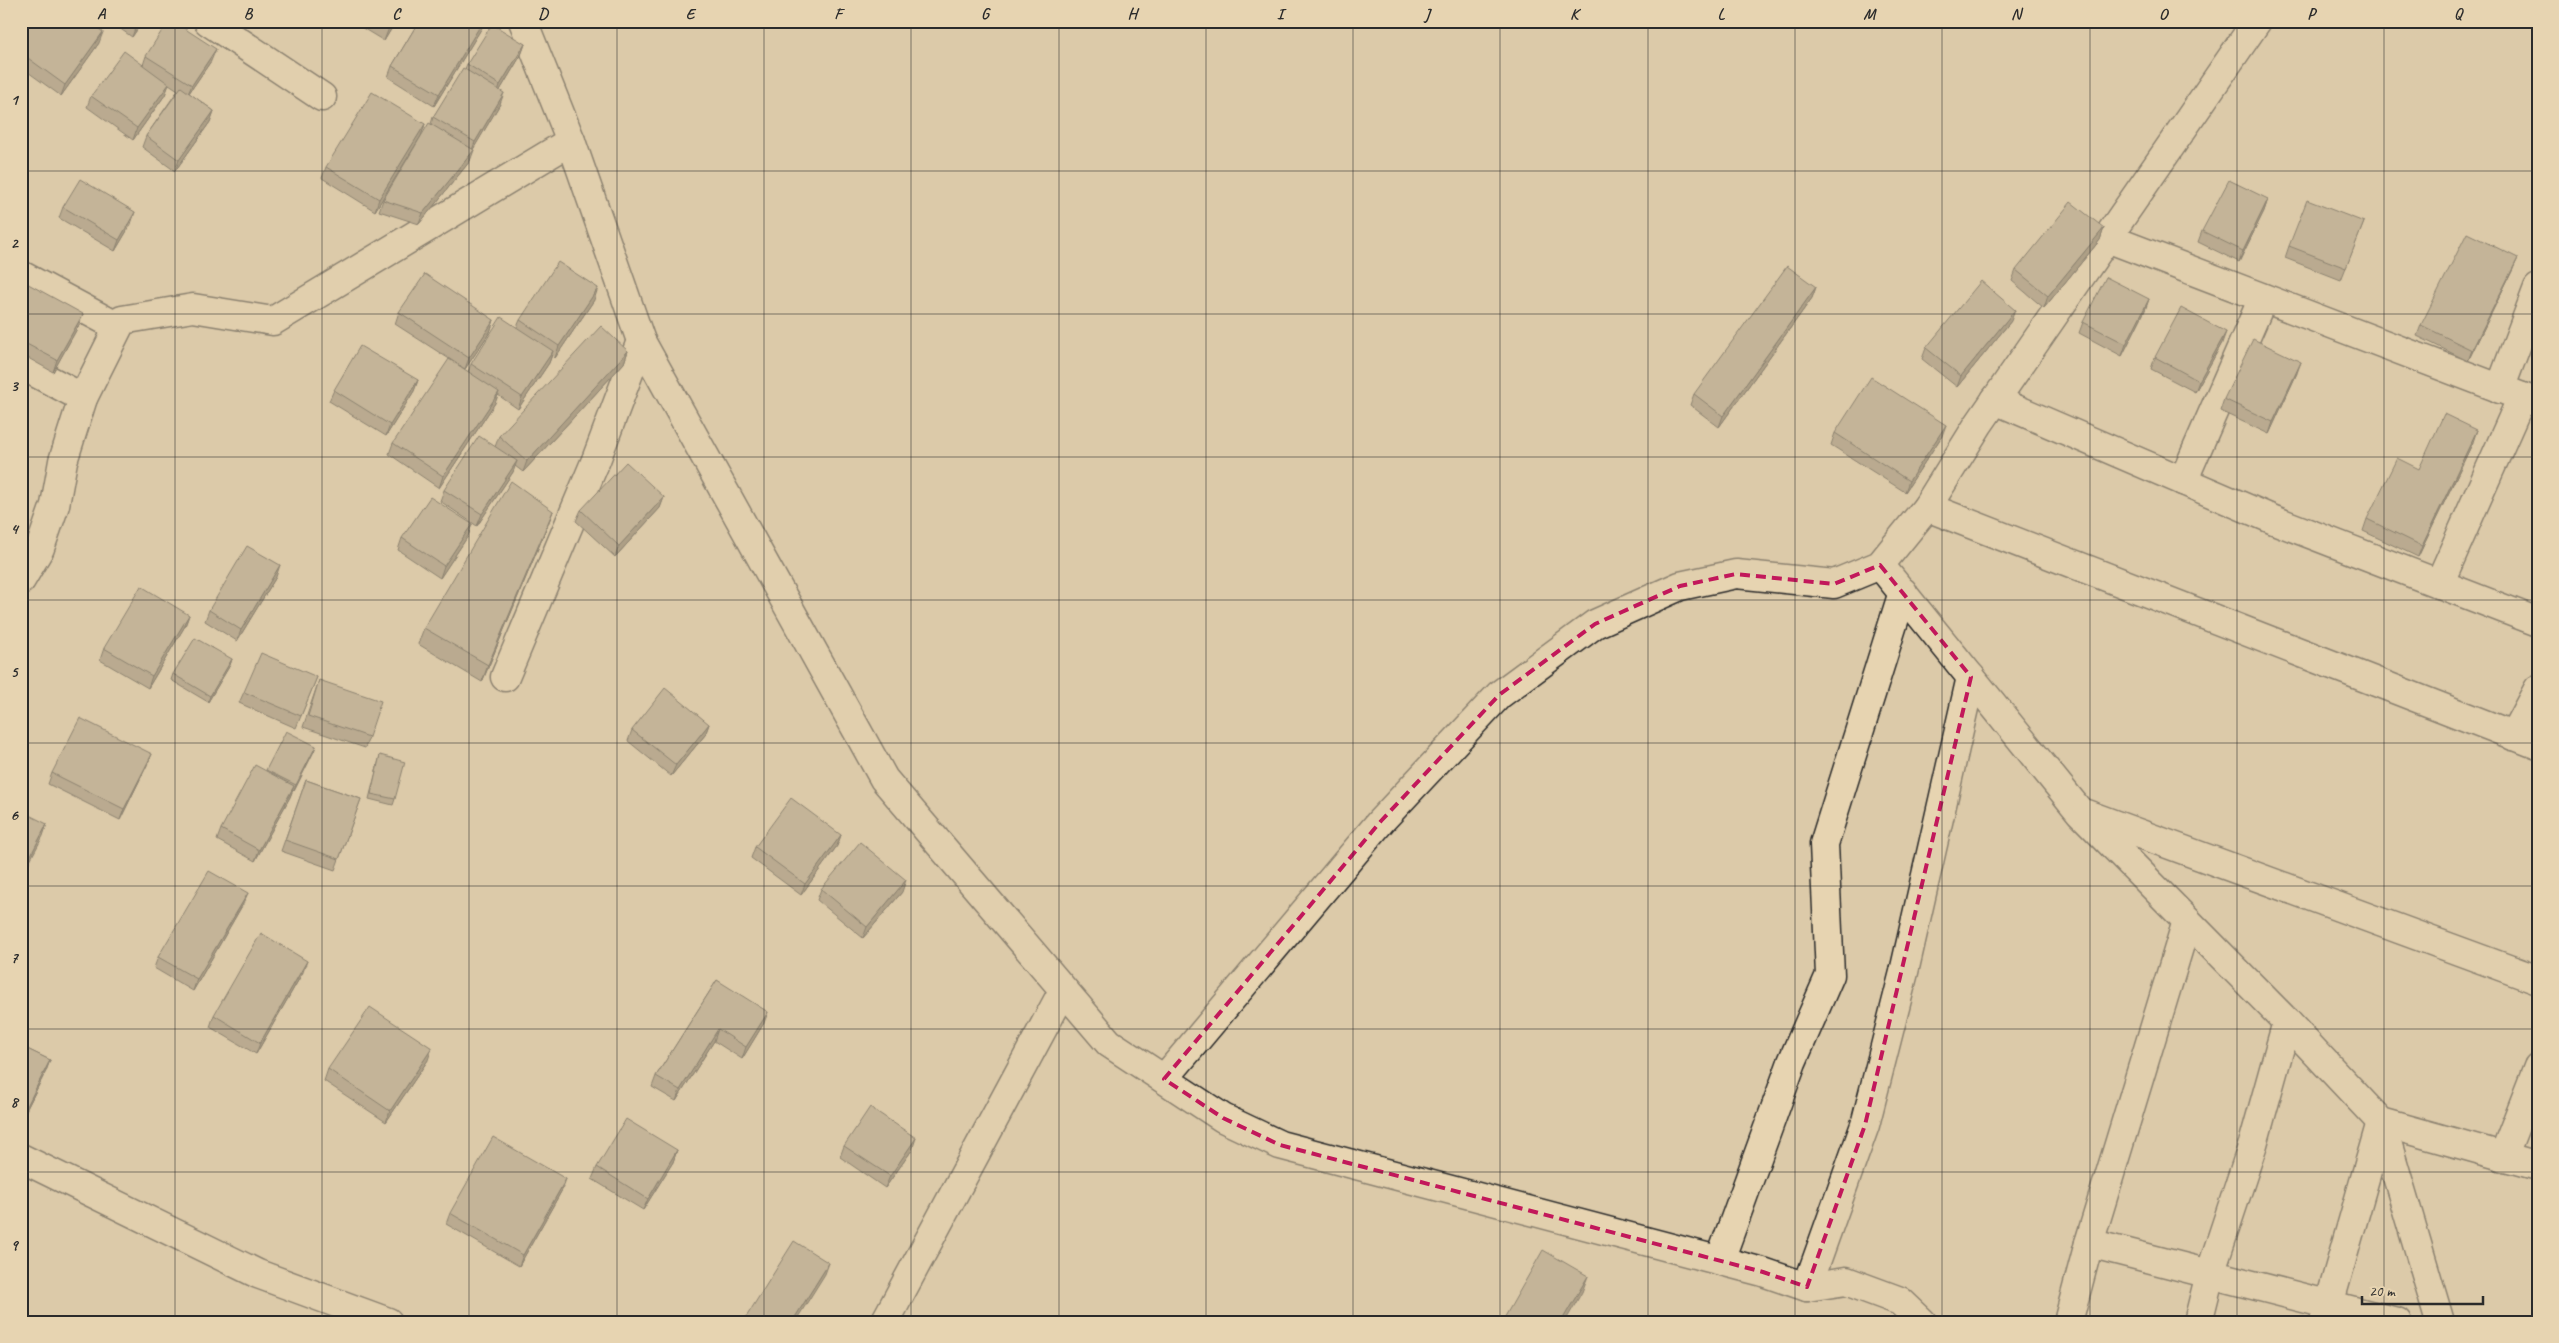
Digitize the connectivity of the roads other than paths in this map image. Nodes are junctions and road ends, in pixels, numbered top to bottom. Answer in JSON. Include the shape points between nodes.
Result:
{"nodes":[{"id":1,"x":208,"y":21,"type":"edge"},
{"id":2,"x":523,"y":21,"type":"edge"},
{"id":3,"x":2257,"y":21,"type":"edge"},
{"id":4,"x":322,"y":97,"type":"dead end"},
{"id":5,"x":571,"y":141,"type":"junction"},
{"id":6,"x":2107,"y":238,"type":"junction"},
{"id":7,"x":21,"y":276,"type":"edge"},
{"id":8,"x":2538,"y":288,"type":"edge"},
{"id":9,"x":2263,"y":298,"type":"junction"},
{"id":10,"x":118,"y":327,"type":"junction"},
{"id":11,"x":641,"y":340,"type":"junction"},
{"id":12,"x":21,"y":365,"type":"edge"},
{"id":13,"x":2520,"y":396,"type":"edge"},
{"id":14,"x":83,"y":398,"type":"junction"},
{"id":15,"x":1995,"y":400,"type":"junction"},
{"id":16,"x":2183,"y":481,"type":"junction"},
{"id":17,"x":1927,"y":507,"type":"junction"},
{"id":18,"x":31,"y":542,"type":"edge"},
{"id":19,"x":1880,"y":565,"type":"junction"},
{"id":20,"x":21,"y":580,"type":"edge"},
{"id":21,"x":2439,"y":584,"type":"junction"},
{"id":22,"x":1903,"y":592,"type":"junction"},
{"id":23,"x":2538,"y":622,"type":"edge"},
{"id":24,"x":505,"y":677,"type":"dead end"},
{"id":25,"x":1971,"y":677,"type":"junction"},
{"id":26,"x":2538,"y":689,"type":"edge"},
{"id":27,"x":2513,"y":736,"type":"junction"},
{"id":28,"x":2538,"y":745,"type":"edge"},
{"id":29,"x":2080,"y":812,"type":"junction"},
{"id":30,"x":2187,"y":921,"type":"junction"},
{"id":31,"x":2538,"y":980,"type":"edge"},
{"id":32,"x":1063,"y":991,"type":"junction"},
{"id":33,"x":2287,"y":1022,"type":"junction"},
{"id":34,"x":2538,"y":1067,"type":"edge"},
{"id":35,"x":1164,"y":1079,"type":"junction"},
{"id":36,"x":2381,"y":1122,"type":"junction"},
{"id":37,"x":2503,"y":1157,"type":"junction"},
{"id":38,"x":21,"y":1158,"type":"edge"},
{"id":39,"x":2538,"y":1166,"type":"edge"},
{"id":40,"x":2089,"y":1243,"type":"junction"},
{"id":41,"x":1720,"y":1260,"type":"junction"},
{"id":42,"x":2210,"y":1274,"type":"junction"},
{"id":43,"x":1807,"y":1287,"type":"junction"},
{"id":44,"x":2326,"y":1313,"type":"edge"},
{"id":45,"x":388,"y":1322,"type":"edge"},
{"id":46,"x":884,"y":1322,"type":"edge"},
{"id":47,"x":1922,"y":1322,"type":"edge"},
{"id":48,"x":2068,"y":1322,"type":"edge"},
{"id":49,"x":2198,"y":1322,"type":"edge"},
{"id":50,"x":2397,"y":1322,"type":"edge"},
{"id":51,"x":2440,"y":1322,"type":"edge"}],
"edges":[{"from":1,"to":4,"type":"street"},
{"from":2,"to":5,"type":"street"},
{"from":3,"to":6,"type":"street"},
{"from":5,"to":10,"type":"street","via":[[273,321],[192,308],[122,320]]},
{"from":5,"to":11,"type":"street"},
{"from":6,"to":9,"type":"street"},
{"from":6,"to":15,"type":"street"},
{"from":7,"to":10,"type":"street"},
{"from":8,"to":13,"type":"street"},
{"from":9,"to":13,"type":"street"},
{"from":9,"to":16,"type":"street"},
{"from":10,"to":14,"type":"street"},
{"from":11,"to":24,"type":"street","via":[[596,460]]},
{"from":11,"to":32,"type":"street","via":[[884,779]]},
{"from":12,"to":14,"type":"street"},
{"from":13,"to":21,"type":"street"},
{"from":14,"to":18,"type":"street","via":[[63,460],[55,504]]},
{"from":15,"to":16,"type":"street"},
{"from":15,"to":17,"type":"street"},
{"from":16,"to":21,"type":"street"},
{"from":17,"to":19,"type":"street"},
{"from":17,"to":27,"type":"street"},
{"from":18,"to":20,"type":"street"},
{"from":19,"to":22,"type":"street"},
{"from":19,"to":35,"type":"street","via":[[1834,584],[1736,574],[1680,586],[1595,624],[1499,695],[1382,821]]},
{"from":21,"to":23,"type":"street"},
{"from":22,"to":25,"type":"street"},
{"from":22,"to":41,"type":"street","via":[[1824,844],[1830,975],[1792,1062]]},
{"from":25,"to":29,"type":"street"},
{"from":25,"to":43,"type":"street","via":[[1904,972],[1865,1126]]},
{"from":26,"to":27,"type":"street"},
{"from":27,"to":28,"type":"street"},
{"from":29,"to":30,"type":"street"},
{"from":29,"to":31,"type":"street"},
{"from":30,"to":33,"type":"street"},
{"from":30,"to":40,"type":"street"},
{"from":32,"to":35,"type":"street","via":[[1109,1043]]},
{"from":32,"to":46,"type":"street"},
{"from":33,"to":36,"type":"street"},
{"from":33,"to":42,"type":"street","via":[[2253,1144]]},
{"from":34,"to":37,"type":"street"},
{"from":35,"to":41,"type":"street","via":[[1223,1118],[1280,1145]]},
{"from":36,"to":37,"type":"street"},
{"from":36,"to":44,"type":"street"},
{"from":36,"to":51,"type":"street"},
{"from":37,"to":39,"type":"street"},
{"from":38,"to":45,"type":"street","via":[[258,1274]]},
{"from":40,"to":42,"type":"street"},
{"from":40,"to":48,"type":"street"},
{"from":41,"to":43,"type":"street"},
{"from":42,"to":44,"type":"street"},
{"from":42,"to":49,"type":"street"},
{"from":43,"to":47,"type":"street","via":[[1846,1281],[1900,1301]]},
{"from":44,"to":50,"type":"street"}]}
